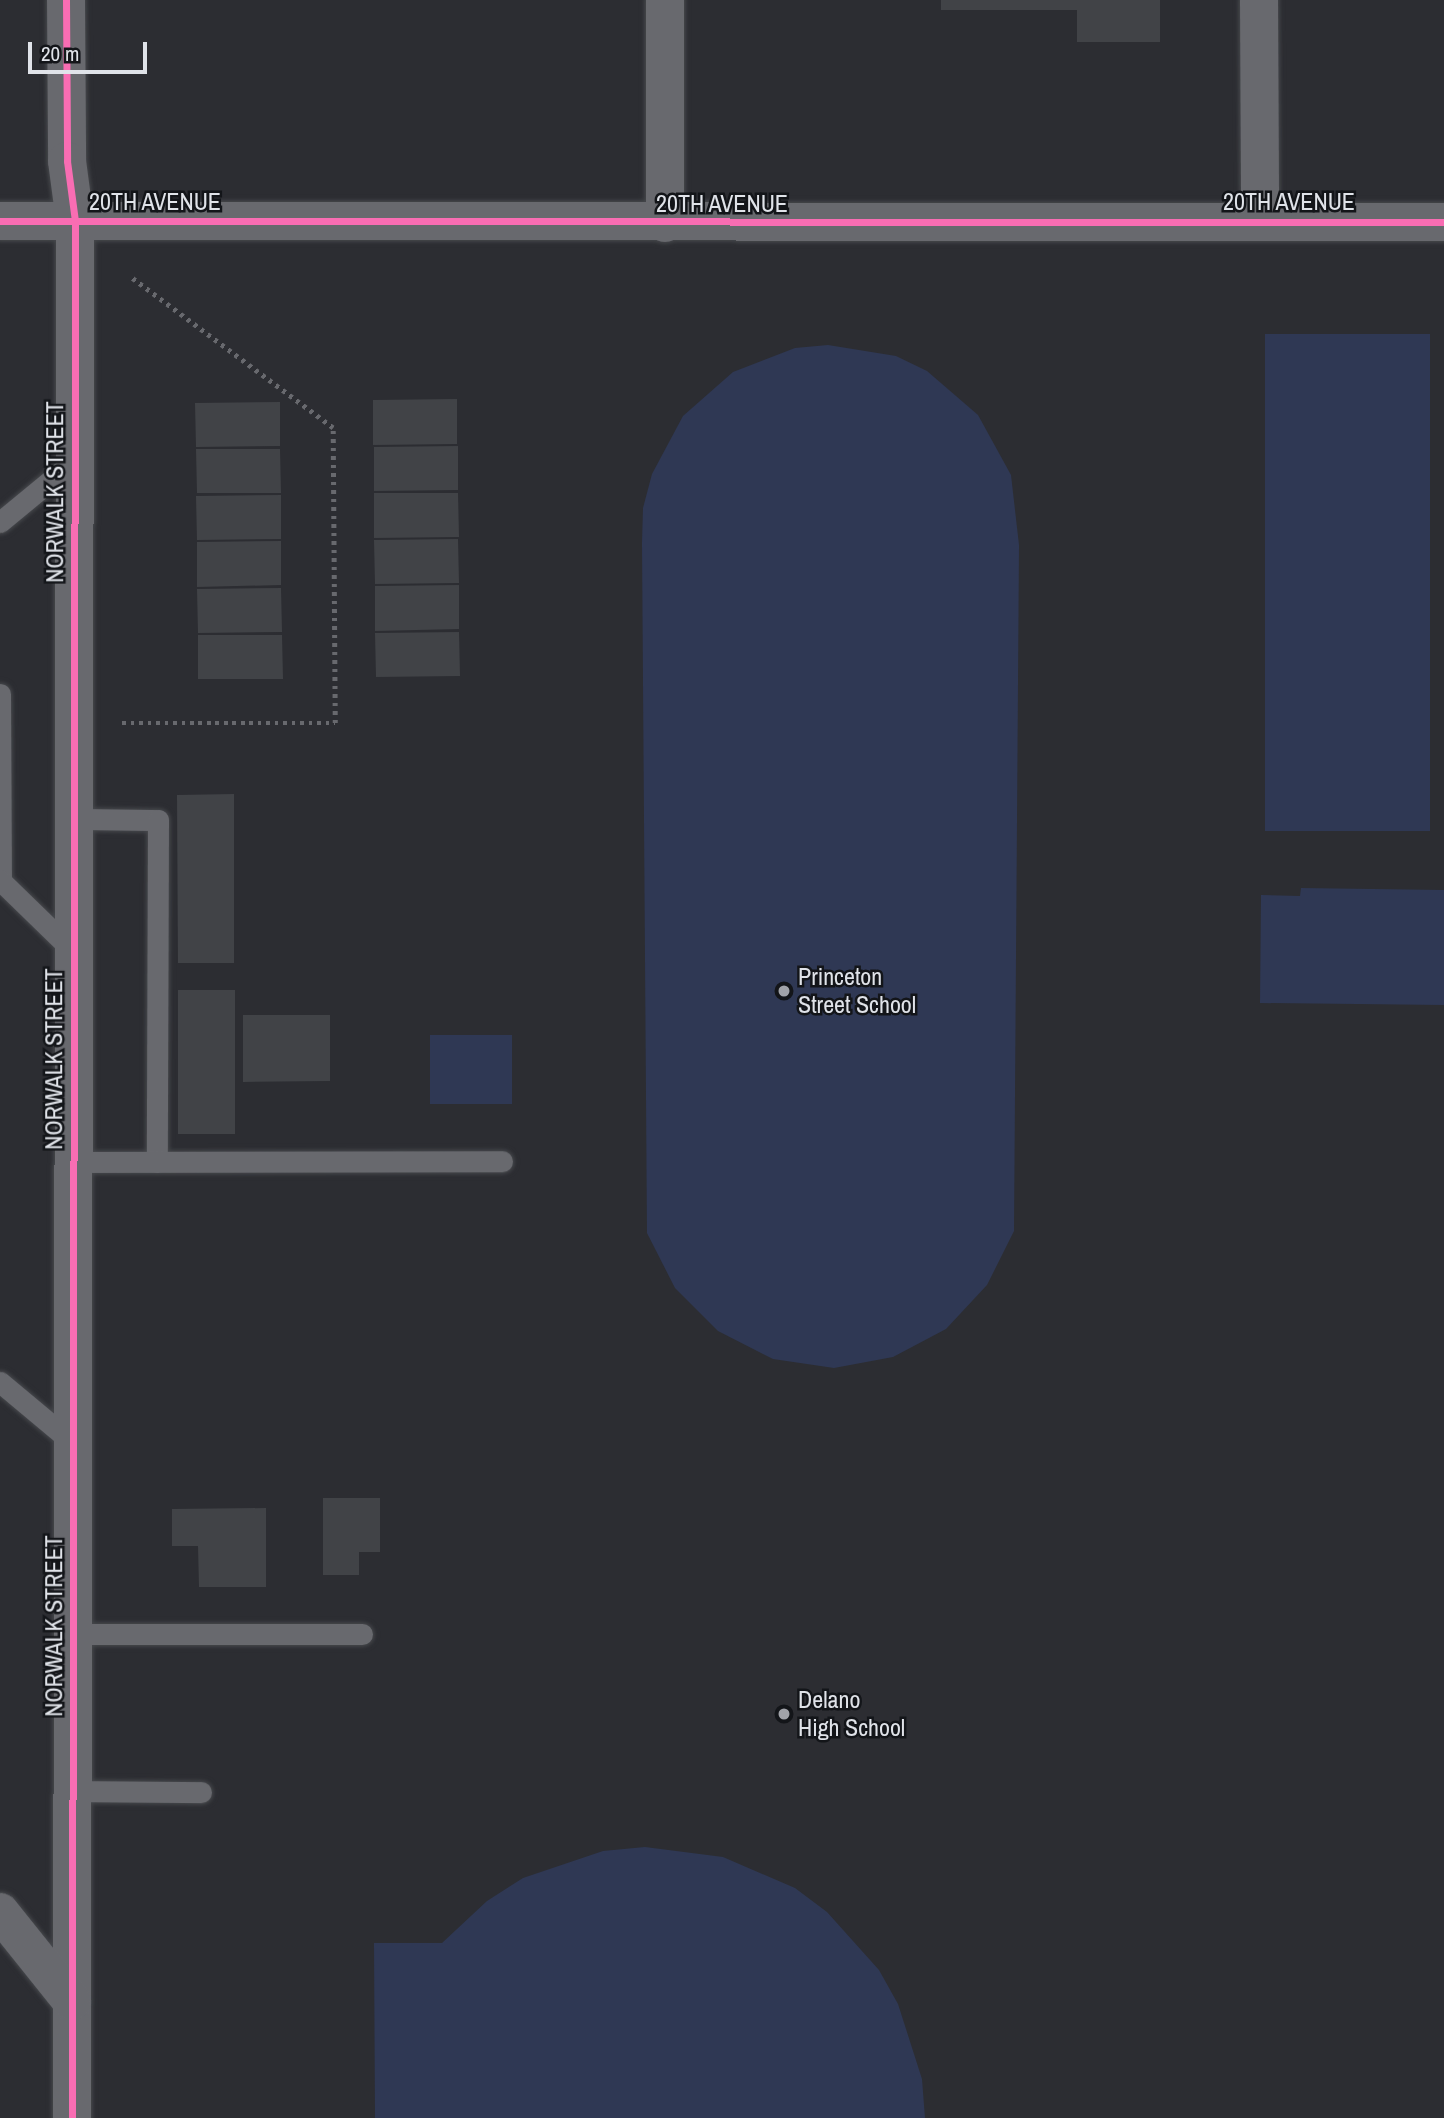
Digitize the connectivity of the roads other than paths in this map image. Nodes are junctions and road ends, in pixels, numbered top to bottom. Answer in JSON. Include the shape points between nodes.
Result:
{"nodes":[{"id":1,"x":66,"y":0,"type":"edge"},
{"id":2,"x":665,"y":0,"type":"edge"},
{"id":3,"x":1259,"y":0,"type":"edge"},
{"id":4,"x":0,"y":221,"type":"edge"},
{"id":5,"x":75,"y":221,"type":"junction"},
{"id":6,"x":1260,"y":221,"type":"junction"},
{"id":7,"x":1444,"y":222,"type":"edge"},
{"id":8,"x":666,"y":223,"type":"junction"},
{"id":9,"x":74,"y":461,"type":"junction"},
{"id":10,"x":0,"y":522,"type":"edge"},
{"id":11,"x":0,"y":694,"type":"edge"},
{"id":12,"x":74,"y":819,"type":"junction"},
{"id":13,"x":74,"y":951,"type":"junction"},
{"id":14,"x":502,"y":1161,"type":"dead end"},
{"id":15,"x":73,"y":1162,"type":"junction"},
{"id":16,"x":157,"y":1163,"type":"junction"},
{"id":17,"x":0,"y":1382,"type":"edge"},
{"id":18,"x":73,"y":1443,"type":"junction"},
{"id":19,"x":74,"y":1634,"type":"junction"},
{"id":20,"x":362,"y":1634,"type":"dead end"},
{"id":21,"x":74,"y":1791,"type":"junction"},
{"id":22,"x":201,"y":1792,"type":"dead end"},
{"id":23,"x":0,"y":1912,"type":"edge"},
{"id":24,"x":72,"y":2002,"type":"junction"},
{"id":25,"x":72,"y":2118,"type":"edge"}],
"edges":[{"from":1,"to":5,"type":"street","name":"NORWALK STREET","via":[[67,161]]},
{"from":2,"to":8,"type":"street"},
{"from":3,"to":6,"type":"street"},
{"from":4,"to":5,"type":"street","name":"20TH AVENUE"},
{"from":5,"to":8,"type":"street","name":"20TH AVENUE"},
{"from":5,"to":9,"type":"street","name":"NORWALK STREET"},
{"from":6,"to":7,"type":"street","name":"20TH AVENUE"},
{"from":6,"to":8,"type":"street","name":"20TH AVENUE"},
{"from":9,"to":10,"type":"lane"},
{"from":9,"to":12,"type":"street","name":"NORWALK STREET"},
{"from":11,"to":13,"type":"lane","via":[[1,881]]},
{"from":12,"to":13,"type":"street","name":"NORWALK STREET"},
{"from":12,"to":16,"type":"lane","via":[[158,820]]},
{"from":13,"to":15,"type":"street","name":"NORWALK STREET"},
{"from":14,"to":16,"type":"lane"},
{"from":15,"to":16,"type":"lane"},
{"from":15,"to":18,"type":"street","name":"NORWALK STREET"},
{"from":17,"to":18,"type":"lane"},
{"from":18,"to":19,"type":"street","name":"NORWALK STREET"},
{"from":19,"to":20,"type":"lane"},
{"from":19,"to":21,"type":"street","name":"NORWALK STREET"},
{"from":21,"to":22,"type":"lane"},
{"from":21,"to":24,"type":"street","name":"NORWALK STREET"},
{"from":23,"to":24,"type":"street"},
{"from":24,"to":25,"type":"street","name":"NORWALK STREET"}]}
